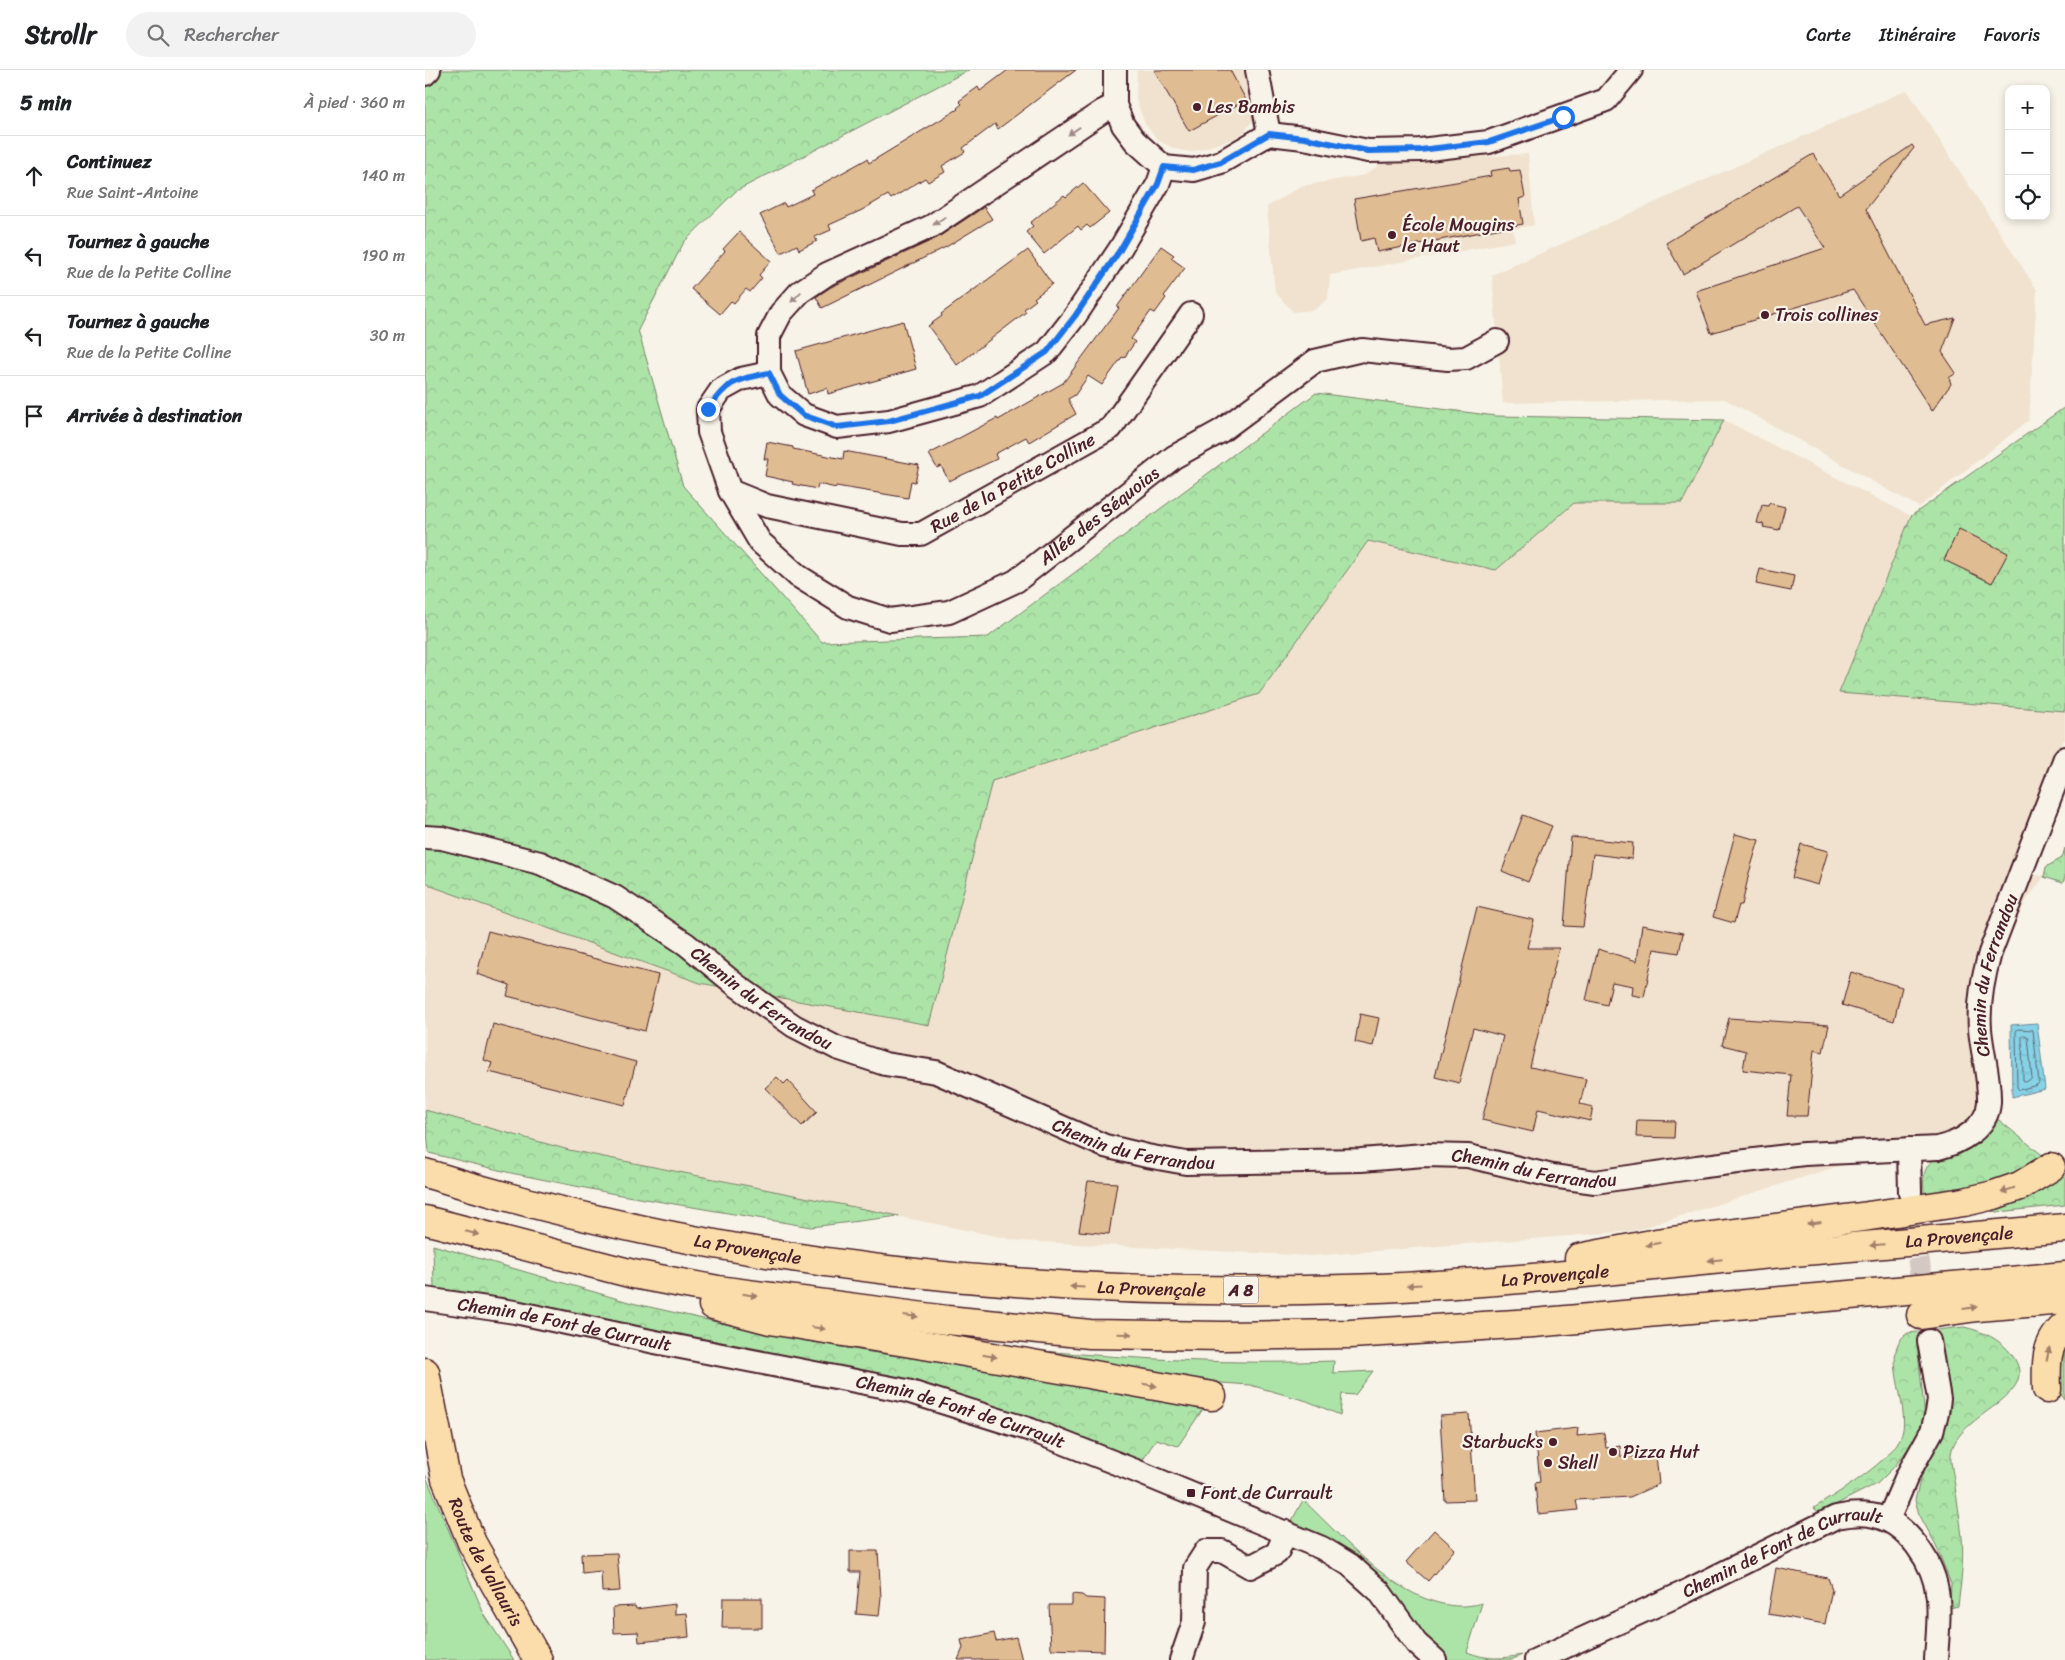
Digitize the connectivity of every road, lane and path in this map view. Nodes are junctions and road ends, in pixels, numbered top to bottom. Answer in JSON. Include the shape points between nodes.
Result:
{"nodes":[{"id":1,"x":429,"y":70,"type":"edge"},
{"id":2,"x":1115,"y":70,"type":"edge"},
{"id":3,"x":1257,"y":70,"type":"edge"},
{"id":4,"x":1631,"y":70,"type":"edge"},
{"id":5,"x":425,"y":74,"type":"edge"},
{"id":6,"x":1115,"y":105,"type":"junction"},
{"id":7,"x":1269,"y":134,"type":"junction"},
{"id":8,"x":1164,"y":167,"type":"junction"},
{"id":9,"x":1191,"y":314,"type":"dead end"},
{"id":10,"x":1497,"y":341,"type":"dead end"},
{"id":11,"x":769,"y":373,"type":"junction"},
{"id":12,"x":730,"y":491,"type":"junction"},
{"id":13,"x":2065,"y":758,"type":"edge"},
{"id":14,"x":425,"y":837,"type":"edge"},
{"id":15,"x":1909,"y":1149,"type":"junction"},
{"id":16,"x":2051,"y":1167,"type":"dead end"},
{"id":17,"x":425,"y":1173,"type":"edge"},
{"id":18,"x":1910,"y":1192,"type":"tunnel mouth"},
{"id":19,"x":425,"y":1220,"type":"edge"},
{"id":20,"x":2065,"y":1228,"type":"edge"},
{"id":21,"x":633,"y":1274,"type":"junction"},
{"id":22,"x":2065,"y":1276,"type":"edge"},
{"id":23,"x":1450,"y":1283,"type":"junction"},
{"id":24,"x":425,"y":1299,"type":"edge"},
{"id":25,"x":2065,"y":1300,"type":"edge"},
{"id":26,"x":1921,"y":1314,"type":"dead end"},
{"id":27,"x":2065,"y":1326,"type":"edge"},
{"id":28,"x":1929,"y":1341,"type":"tunnel mouth"},
{"id":29,"x":425,"y":1372,"type":"edge"},
{"id":30,"x":2047,"y":1389,"type":"dead end"},
{"id":31,"x":1212,"y":1396,"type":"dead end"},
{"id":32,"x":1887,"y":1520,"type":"junction"},
{"id":33,"x":1286,"y":1532,"type":"junction"},
{"id":34,"x":1417,"y":1652,"type":"edge"},
{"id":35,"x":538,"y":1660,"type":"edge"},
{"id":36,"x":1181,"y":1660,"type":"edge"},
{"id":37,"x":1435,"y":1660,"type":"edge"},
{"id":38,"x":1536,"y":1660,"type":"edge"},
{"id":39,"x":1937,"y":1660,"type":"edge"}],
"edges":[{"from":1,"to":5,"type":"street"},
{"from":2,"to":6,"type":"street"},
{"from":3,"to":7,"type":"street"},
{"from":4,"to":7,"type":"street","via":[[1606,100],[1489,142],[1420,150],[1368,151]]},
{"from":6,"to":8,"type":"street","via":[[1123,125],[1135,141]]},
{"from":6,"to":11,"type":"street","one_way":true,"via":[[931,226],[827,274],[799,292],[781,313],[769,336]]},
{"from":7,"to":8,"type":"street","via":[[1221,162],[1193,170]]},
{"from":8,"to":11,"type":"street","via":[[1158,184],[1120,250],[1047,352],[980,396],[889,421],[837,427],[803,415],[780,395]]},
{"from":9,"to":12,"type":"street","name":"Rue de la Petite Colline","via":[[1111,428],[921,534],[902,534],[767,506]]},
{"from":10,"to":12,"type":"street","name":"Allée des Séquoias","via":[[1466,358],[1363,350],[1315,361],[1221,431],[1174,458],[1016,580],[949,612],[890,620],[848,607],[798,576],[760,542]]},
{"from":11,"to":12,"type":"street","via":[[741,379],[721,390],[708,409],[709,432]]},
{"from":13,"to":15,"type":"street","name":"Chemin du Ferrandou","via":[[1982,981],[1980,1028],[1989,1103],[1987,1110],[1977,1128],[1950,1145]]},
{"from":14,"to":15,"type":"street","name":"Chemin du Ferrandou","via":[[441,838],[540,863],[615,896],[686,944],[794,1026],[837,1048],[885,1064],[936,1072],[1105,1146],[1147,1156],[1185,1163],[1467,1156],[1552,1176],[1595,1182],[1804,1154]]},
{"from":15,"to":18,"type":"street"},
{"from":16,"to":23,"type":"main road","one_way":true,"via":[[2020,1186],[1964,1202],[1657,1243]]},
{"from":23,"to":17,"type":"main road","name":"La Provençale","number":"A 8","one_way":true,"via":[[1346,1289],[1197,1290],[1022,1284],[857,1266],[655,1233]]},
{"from":19,"to":21,"type":"main road","one_way":true},
{"from":20,"to":23,"type":"main road","name":"La Provençale","number":"A 8","one_way":true},
{"from":21,"to":22,"type":"main road","one_way":true,"via":[[770,1298],[947,1320],[1089,1334],[1223,1336],[1349,1334],[1533,1323]]},
{"from":21,"to":31,"type":"main road","one_way":true,"via":[[711,1304],[770,1320]]},
{"from":24,"to":33,"type":"street","name":"Chemin de Font de Currault","via":[[515,1312],[907,1391],[1031,1430]]},
{"from":26,"to":25,"type":"main road","one_way":true},
{"from":30,"to":27,"type":"main road","one_way":true,"via":[[2047,1353]]},
{"from":28,"to":32,"type":"street","via":[[1939,1399],[1937,1413],[1932,1431]]},
{"from":29,"to":35,"type":"main road","name":"Route de Vallauris","via":[[446,1479],[472,1542]]},
{"from":32,"to":38,"type":"street","name":"Chemin de Font de Currault","via":[[1871,1515],[1836,1517],[1683,1593]]},
{"from":32,"to":39,"type":"street","name":"Chemin de Font de Currault","via":[[1911,1537],[1934,1576],[1938,1599]]},
{"from":33,"to":34,"type":"street","name":"Chemin de Font de Currault","via":[[1350,1565],[1379,1590]]},
{"from":33,"to":36,"type":"street","via":[[1277,1553],[1250,1567],[1222,1551],[1206,1551],[1195,1568],[1194,1622]]},
{"from":34,"to":37,"type":"street","name":"Chemin de Font de Currault"}]}
